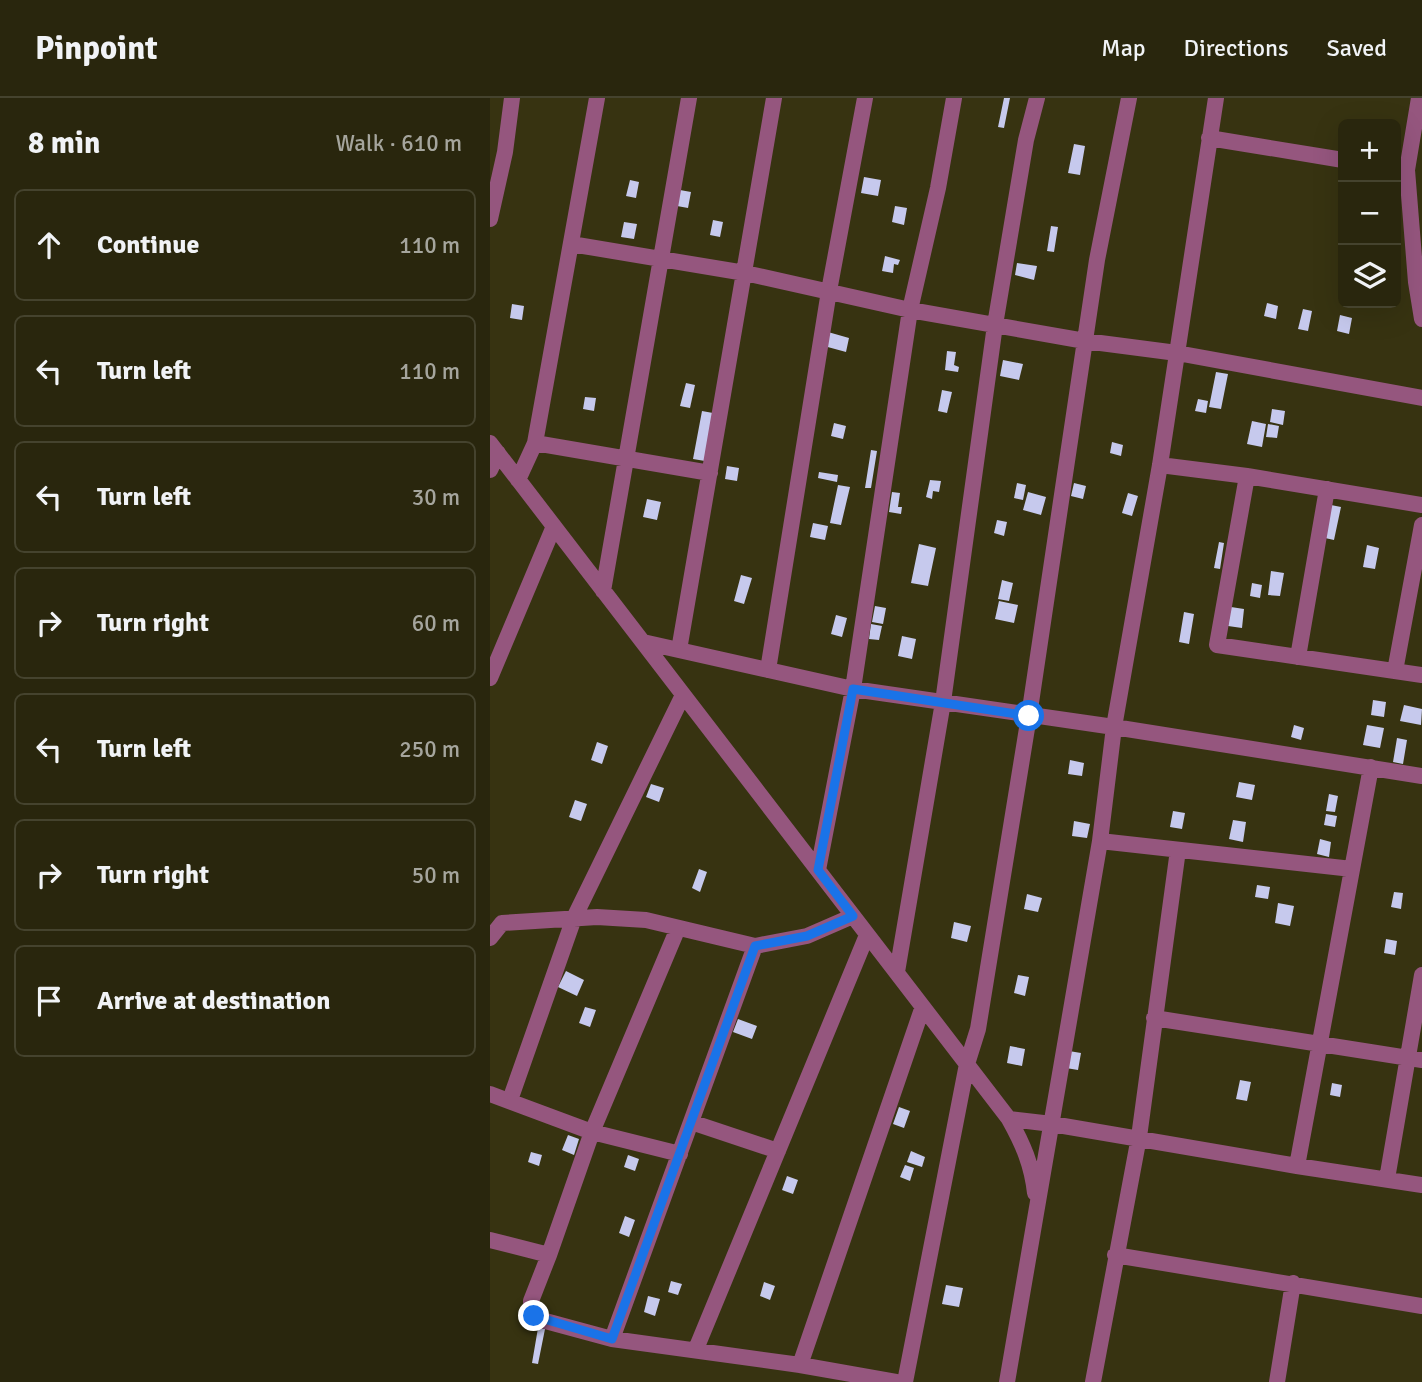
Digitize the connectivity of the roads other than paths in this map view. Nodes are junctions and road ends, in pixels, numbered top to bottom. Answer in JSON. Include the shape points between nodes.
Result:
{"nodes":[{"id":1,"x":512,"y":98,"type":"edge"},
{"id":2,"x":597,"y":98,"type":"edge"},
{"id":3,"x":689,"y":98,"type":"edge"},
{"id":4,"x":774,"y":98,"type":"edge"},
{"id":5,"x":865,"y":98,"type":"edge"},
{"id":6,"x":954,"y":98,"type":"edge"},
{"id":7,"x":1037,"y":98,"type":"edge"},
{"id":8,"x":1129,"y":98,"type":"edge"},
{"id":9,"x":1216,"y":98,"type":"edge"},
{"id":10,"x":1419,"y":98,"type":"edge"},
{"id":11,"x":1209,"y":138,"type":"junction"},
{"id":12,"x":1338,"y":159,"type":"edge"},
{"id":13,"x":1408,"y":171,"type":"edge"},
{"id":14,"x":490,"y":219,"type":"edge"},
{"id":15,"x":571,"y":244,"type":"junction"},
{"id":16,"x":662,"y":259,"type":"junction"},
{"id":17,"x":745,"y":273,"type":"junction"},
{"id":18,"x":1419,"y":282,"type":"edge"},
{"id":19,"x":830,"y":291,"type":"junction"},
{"id":20,"x":910,"y":310,"type":"junction"},
{"id":21,"x":1422,"y":319,"type":"edge"},
{"id":22,"x":995,"y":325,"type":"junction"},
{"id":23,"x":1085,"y":341,"type":"junction"},
{"id":24,"x":1177,"y":353,"type":"junction"},
{"id":25,"x":1422,"y":398,"type":"edge"},
{"id":26,"x":536,"y":443,"type":"junction"},
{"id":27,"x":494,"y":448,"type":"edge"},
{"id":28,"x":627,"y":458,"type":"junction"},
{"id":29,"x":1160,"y":464,"type":"junction"},
{"id":30,"x":490,"y":470,"type":"edge"},
{"id":31,"x":710,"y":473,"type":"junction"},
{"id":32,"x":1247,"y":476,"type":"junction"},
{"id":33,"x":518,"y":480,"type":"junction"},
{"id":34,"x":1327,"y":489,"type":"junction"},
{"id":35,"x":1422,"y":505,"type":"edge"},
{"id":36,"x":1422,"y":525,"type":"edge"},
{"id":37,"x":554,"y":526,"type":"junction"},
{"id":38,"x":603,"y":591,"type":"junction"},
{"id":39,"x":643,"y":642,"type":"junction"},
{"id":40,"x":679,"y":650,"type":"junction"},
{"id":41,"x":1297,"y":657,"type":"junction"},
{"id":42,"x":768,"y":670,"type":"junction"},
{"id":43,"x":1395,"y":671,"type":"junction"},
{"id":44,"x":1422,"y":675,"type":"edge"},
{"id":45,"x":490,"y":678,"type":"edge"},
{"id":46,"x":853,"y":689,"type":"junction"},
{"id":47,"x":683,"y":695,"type":"junction"},
{"id":48,"x":943,"y":702,"type":"junction"},
{"id":49,"x":1029,"y":716,"type":"junction"},
{"id":50,"x":1114,"y":727,"type":"junction"},
{"id":51,"x":1371,"y":767,"type":"junction"},
{"id":52,"x":1422,"y":776,"type":"edge"},
{"id":53,"x":1100,"y":841,"type":"junction"},
{"id":54,"x":1178,"y":850,"type":"junction"},
{"id":55,"x":1352,"y":869,"type":"junction"},
{"id":56,"x":818,"y":870,"type":"junction"},
{"id":57,"x":853,"y":916,"type":"junction"},
{"id":58,"x":574,"y":918,"type":"junction"},
{"id":59,"x":678,"y":928,"type":"junction"},
{"id":60,"x":867,"y":935,"type":"junction"},
{"id":61,"x":490,"y":938,"type":"edge"},
{"id":62,"x":755,"y":946,"type":"junction"},
{"id":63,"x":897,"y":972,"type":"junction"},
{"id":64,"x":1422,"y":975,"type":"edge"},
{"id":65,"x":922,"y":1009,"type":"junction"},
{"id":66,"x":1154,"y":1018,"type":"junction"},
{"id":67,"x":1319,"y":1044,"type":"junction"},
{"id":68,"x":1415,"y":1059,"type":"edge"},
{"id":69,"x":967,"y":1064,"type":"junction"},
{"id":70,"x":490,"y":1094,"type":"edge"},
{"id":71,"x":510,"y":1100,"type":"junction"},
{"id":72,"x":1009,"y":1119,"type":"junction"},
{"id":73,"x":691,"y":1122,"type":"junction"},
{"id":74,"x":1052,"y":1124,"type":"junction"},
{"id":75,"x":592,"y":1132,"type":"junction"},
{"id":76,"x":1139,"y":1138,"type":"junction"},
{"id":77,"x":778,"y":1150,"type":"junction"},
{"id":78,"x":680,"y":1154,"type":"junction"},
{"id":79,"x":1297,"y":1166,"type":"junction"},
{"id":80,"x":1387,"y":1179,"type":"junction"},
{"id":81,"x":1422,"y":1185,"type":"edge"},
{"id":82,"x":1037,"y":1211,"type":"junction"},
{"id":83,"x":490,"y":1240,"type":"edge"},
{"id":84,"x":549,"y":1255,"type":"junction"},
{"id":85,"x":1115,"y":1255,"type":"junction"},
{"id":86,"x":1293,"y":1283,"type":"junction"},
{"id":87,"x":1422,"y":1306,"type":"edge"},
{"id":88,"x":612,"y":1339,"type":"junction"},
{"id":89,"x":696,"y":1349,"type":"junction"},
{"id":90,"x":800,"y":1364,"type":"junction"},
{"id":91,"x":820,"y":1375,"type":"edge"},
{"id":92,"x":896,"y":1382,"type":"edge"},
{"id":93,"x":905,"y":1382,"type":"edge"},
{"id":94,"x":1007,"y":1382,"type":"edge"},
{"id":95,"x":1093,"y":1382,"type":"edge"},
{"id":96,"x":1277,"y":1382,"type":"edge"}],
"edges":[{"from":1,"to":14,"type":"street"},
{"from":2,"to":15,"type":"street"},
{"from":3,"to":16,"type":"street"},
{"from":4,"to":17,"type":"street"},
{"from":5,"to":19,"type":"street"},
{"from":6,"to":20,"type":"street"},
{"from":7,"to":22,"type":"street"},
{"from":8,"to":23,"type":"street"},
{"from":9,"to":11,"type":"street"},
{"from":10,"to":13,"type":"street"},
{"from":11,"to":12,"type":"street"},
{"from":11,"to":24,"type":"street"},
{"from":13,"to":18,"type":"street"},
{"from":15,"to":16,"type":"street"},
{"from":15,"to":26,"type":"street"},
{"from":16,"to":17,"type":"street"},
{"from":16,"to":28,"type":"street"},
{"from":17,"to":19,"type":"street"},
{"from":17,"to":31,"type":"street"},
{"from":18,"to":21,"type":"street"},
{"from":19,"to":20,"type":"street"},
{"from":19,"to":42,"type":"street"},
{"from":20,"to":22,"type":"street"},
{"from":20,"to":46,"type":"street"},
{"from":22,"to":23,"type":"street"},
{"from":22,"to":48,"type":"street"},
{"from":23,"to":24,"type":"street"},
{"from":23,"to":49,"type":"street"},
{"from":24,"to":25,"type":"street"},
{"from":24,"to":29,"type":"street"},
{"from":26,"to":28,"type":"street"},
{"from":26,"to":33,"type":"street"},
{"from":27,"to":30,"type":"street"},
{"from":27,"to":33,"type":"street"},
{"from":28,"to":31,"type":"street"},
{"from":28,"to":38,"type":"street"},
{"from":29,"to":32,"type":"street"},
{"from":29,"to":50,"type":"street"},
{"from":31,"to":40,"type":"street"},
{"from":32,"to":34,"type":"street"},
{"from":32,"to":41,"type":"street","via":[[1217,645]]},
{"from":33,"to":37,"type":"street"},
{"from":34,"to":35,"type":"street"},
{"from":34,"to":41,"type":"street"},
{"from":36,"to":43,"type":"street"},
{"from":37,"to":38,"type":"street"},
{"from":37,"to":45,"type":"street"},
{"from":38,"to":39,"type":"street"},
{"from":39,"to":40,"type":"street"},
{"from":39,"to":47,"type":"street"},
{"from":40,"to":42,"type":"street"},
{"from":41,"to":43,"type":"street"},
{"from":42,"to":46,"type":"street"},
{"from":43,"to":44,"type":"street"},
{"from":46,"to":48,"type":"street"},
{"from":46,"to":56,"type":"street"},
{"from":47,"to":56,"type":"street"},
{"from":47,"to":58,"type":"street"},
{"from":48,"to":49,"type":"street"},
{"from":48,"to":63,"type":"street"},
{"from":49,"to":50,"type":"street"},
{"from":49,"to":69,"type":"street","via":[[978,1029]]},
{"from":50,"to":51,"type":"street"},
{"from":50,"to":53,"type":"street"},
{"from":51,"to":52,"type":"street"},
{"from":51,"to":55,"type":"street"},
{"from":53,"to":54,"type":"street"},
{"from":53,"to":74,"type":"street"},
{"from":54,"to":55,"type":"street"},
{"from":54,"to":66,"type":"street"},
{"from":55,"to":67,"type":"street"},
{"from":56,"to":57,"type":"street"},
{"from":57,"to":60,"type":"street"},
{"from":57,"to":62,"type":"street","via":[[807,936]]},
{"from":58,"to":59,"type":"street","via":[[646,920]]},
{"from":58,"to":61,"type":"street","via":[[502,923]]},
{"from":58,"to":71,"type":"street"},
{"from":59,"to":62,"type":"street"},
{"from":59,"to":75,"type":"street"},
{"from":60,"to":63,"type":"street"},
{"from":60,"to":77,"type":"street"},
{"from":62,"to":73,"type":"street"},
{"from":63,"to":65,"type":"street"},
{"from":64,"to":68,"type":"street"},
{"from":65,"to":69,"type":"street"},
{"from":65,"to":90,"type":"street"},
{"from":66,"to":67,"type":"street"},
{"from":66,"to":76,"type":"street"},
{"from":67,"to":68,"type":"street"},
{"from":67,"to":79,"type":"street"},
{"from":68,"to":80,"type":"street"},
{"from":69,"to":72,"type":"street"},
{"from":69,"to":93,"type":"street"},
{"from":70,"to":71,"type":"street"},
{"from":71,"to":75,"type":"street"},
{"from":72,"to":74,"type":"street"},
{"from":72,"to":82,"type":"street","via":[[1025,1147]]},
{"from":73,"to":77,"type":"street"},
{"from":73,"to":78,"type":"street"},
{"from":74,"to":76,"type":"street"},
{"from":74,"to":82,"type":"street"},
{"from":75,"to":78,"type":"street"},
{"from":75,"to":84,"type":"street"},
{"from":76,"to":79,"type":"street"},
{"from":76,"to":85,"type":"street"},
{"from":77,"to":89,"type":"street"},
{"from":78,"to":88,"type":"street"},
{"from":79,"to":80,"type":"street"},
{"from":80,"to":81,"type":"street"},
{"from":82,"to":94,"type":"street"},
{"from":83,"to":84,"type":"street"},
{"from":84,"to":88,"type":"street","via":[[531,1301],[534,1316]]},
{"from":85,"to":86,"type":"street"},
{"from":85,"to":95,"type":"street"},
{"from":86,"to":87,"type":"street"},
{"from":86,"to":96,"type":"street"},
{"from":88,"to":89,"type":"street"},
{"from":89,"to":90,"type":"street"},
{"from":90,"to":91,"type":"street"},
{"from":91,"to":92,"type":"street"}]}
